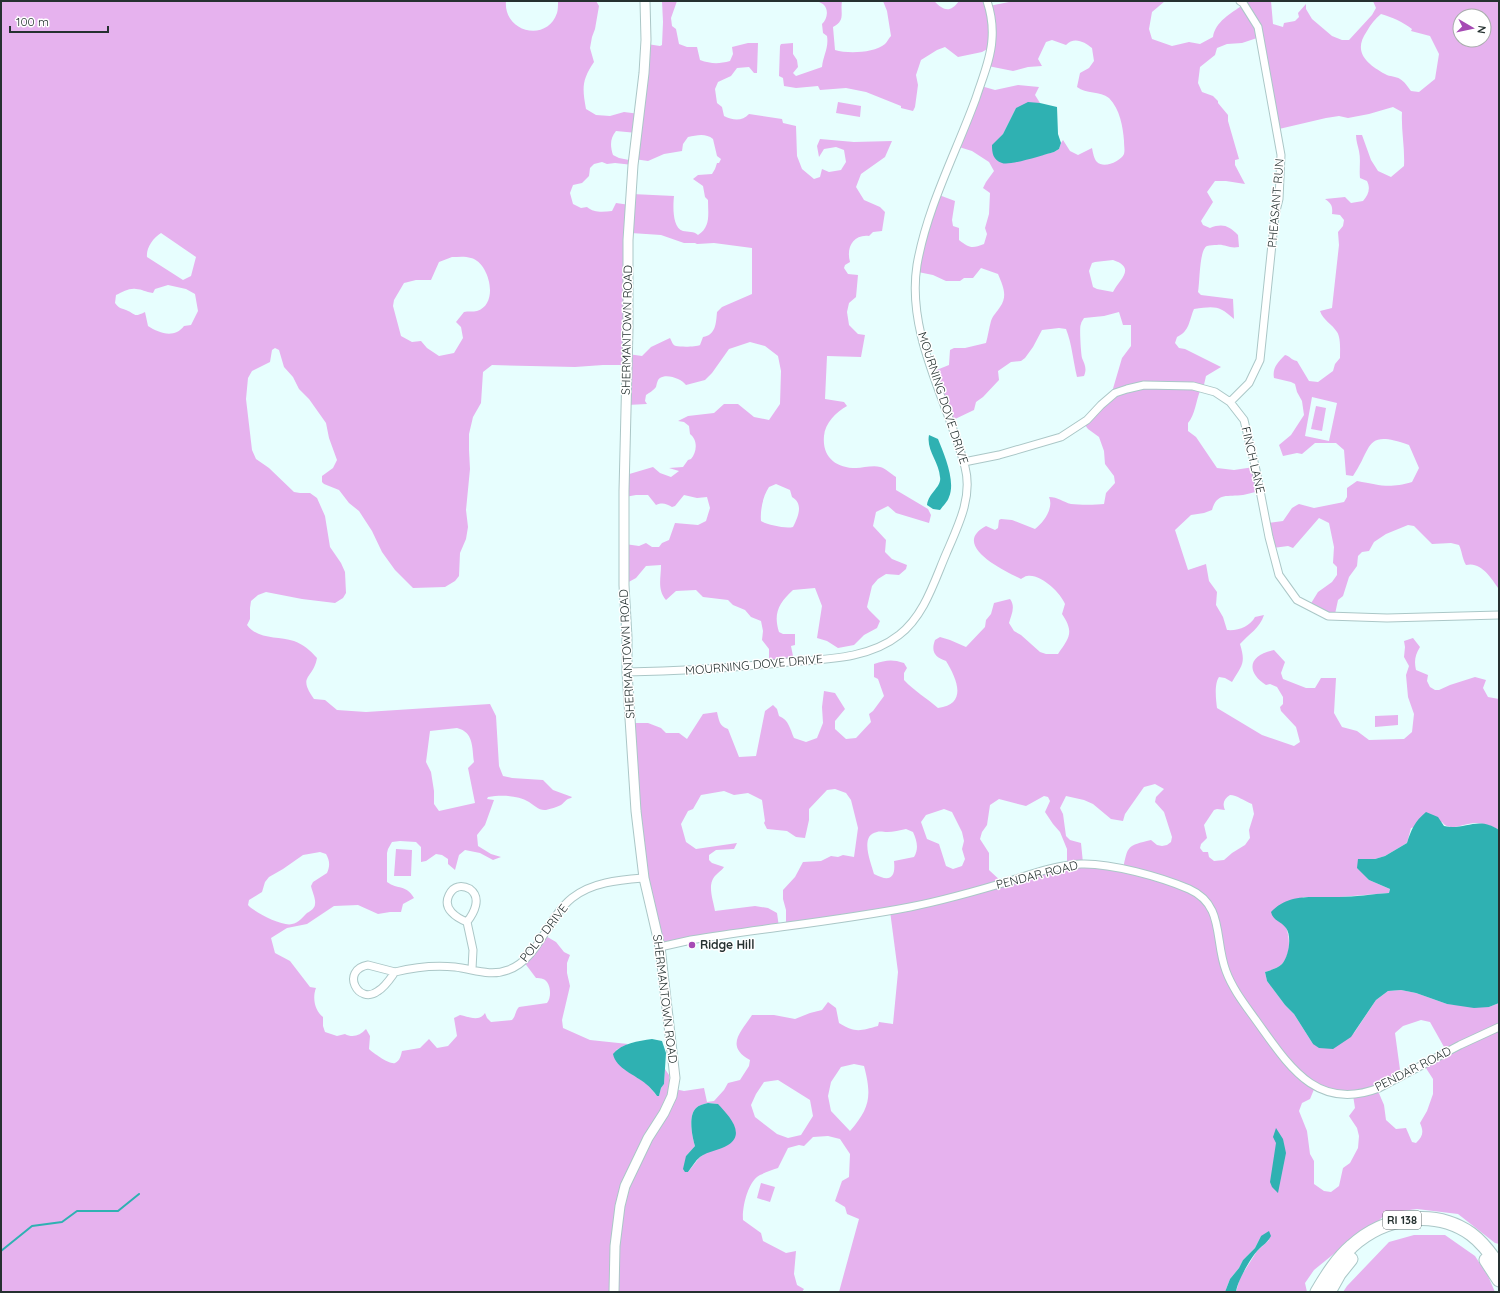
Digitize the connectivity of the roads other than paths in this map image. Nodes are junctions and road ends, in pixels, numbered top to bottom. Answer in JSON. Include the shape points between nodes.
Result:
{"nodes":[{"id":1,"x":645,"y":1,"type":"edge"},
{"id":2,"x":987,"y":1,"type":"edge"},
{"id":3,"x":1240,"y":1,"type":"edge"},
{"id":4,"x":1230,"y":402,"type":"junction"},
{"id":5,"x":964,"y":462,"type":"junction"},
{"id":6,"x":1499,"y":616,"type":"edge"},
{"id":7,"x":627,"y":672,"type":"junction"},
{"id":8,"x":644,"y":878,"type":"junction"},
{"id":9,"x":467,"y":922,"type":"junction"},
{"id":10,"x":660,"y":947,"type":"junction"},
{"id":11,"x":472,"y":969,"type":"junction"},
{"id":12,"x":395,"y":972,"type":"junction"},
{"id":13,"x":1499,"y":1027,"type":"edge"},
{"id":14,"x":1499,"y":1266,"type":"edge"},
{"id":15,"x":1499,"y":1280,"type":"edge"},
{"id":16,"x":614,"y":1292,"type":"edge"},
{"id":17,"x":1317,"y":1292,"type":"edge"},
{"id":18,"x":1328,"y":1292,"type":"edge"}],
"edges":[{"from":1,"to":7,"type":"street","name":"SHERMANTOWN ROAD","via":[[644,73],[633,165],[628,240],[624,507]]},
{"from":2,"to":5,"type":"street","name":"MOURNING DOVE DRIVE","via":[[992,25],[992,47],[932,211],[920,253],[915,291],[919,327]]},
{"from":3,"to":4,"type":"street","name":"PHEASANT RUN","via":[[1258,28],[1281,155],[1279,199],[1275,215],[1260,360],[1249,383]]},
{"from":4,"to":5,"type":"street","name":"FINCH LANE","via":[[1215,392],[1193,386],[1132,387],[1115,393],[1087,420],[1061,437]]},
{"from":4,"to":6,"type":"street","name":"FINCH LANE","via":[[1244,420],[1279,575],[1298,600],[1328,616]]},
{"from":5,"to":7,"type":"street","name":"MOURNING DOVE DRIVE","via":[[966,500],[954,537],[921,608],[908,627],[889,642],[863,653],[823,659],[736,668]]},
{"from":7,"to":8,"type":"street","name":"SHERMANTOWN ROAD","via":[[633,778]]},
{"from":8,"to":10,"type":"street","name":"SHERMANTOWN ROAD"},
{"from":8,"to":11,"type":"street","name":"POLO DRIVE","via":[[602,884],[572,898],[554,917],[536,946],[518,966],[491,974]]},
{"from":9,"to":9,"type":"street","via":[[474,912],[476,897],[466,887],[458,887],[449,894],[447,904],[451,913]]},
{"from":9,"to":11,"type":"street","via":[[473,950]]},
{"from":10,"to":13,"type":"street","name":"PENDAR ROAD","via":[[734,933],[911,907],[1065,866],[1093,864],[1148,875],[1191,890],[1204,899],[1216,919],[1223,963],[1236,990],[1293,1069],[1302,1078],[1321,1089],[1340,1094],[1369,1092]]},
{"from":10,"to":16,"type":"street","name":"SHERMANTOWN ROAD","via":[[674,1065],[672,1096],[625,1186],[615,1246]]},
{"from":11,"to":12,"type":"street","name":"POLO DRIVE","via":[[428,966]]},
{"from":12,"to":12,"type":"street","name":"POLO DRIVE","via":[[384,986],[372,994],[360,992],[354,985],[354,975],[363,966]]},
{"from":14,"to":17,"type":"highway","number":"RI 138","via":[[1484,1245],[1465,1230],[1434,1219],[1410,1219],[1387,1225],[1356,1242],[1336,1263]]},
{"from":15,"to":18,"type":"highway","via":[[1484,1256],[1463,1238],[1440,1228],[1412,1227],[1389,1233],[1363,1247],[1347,1262]]}]}
